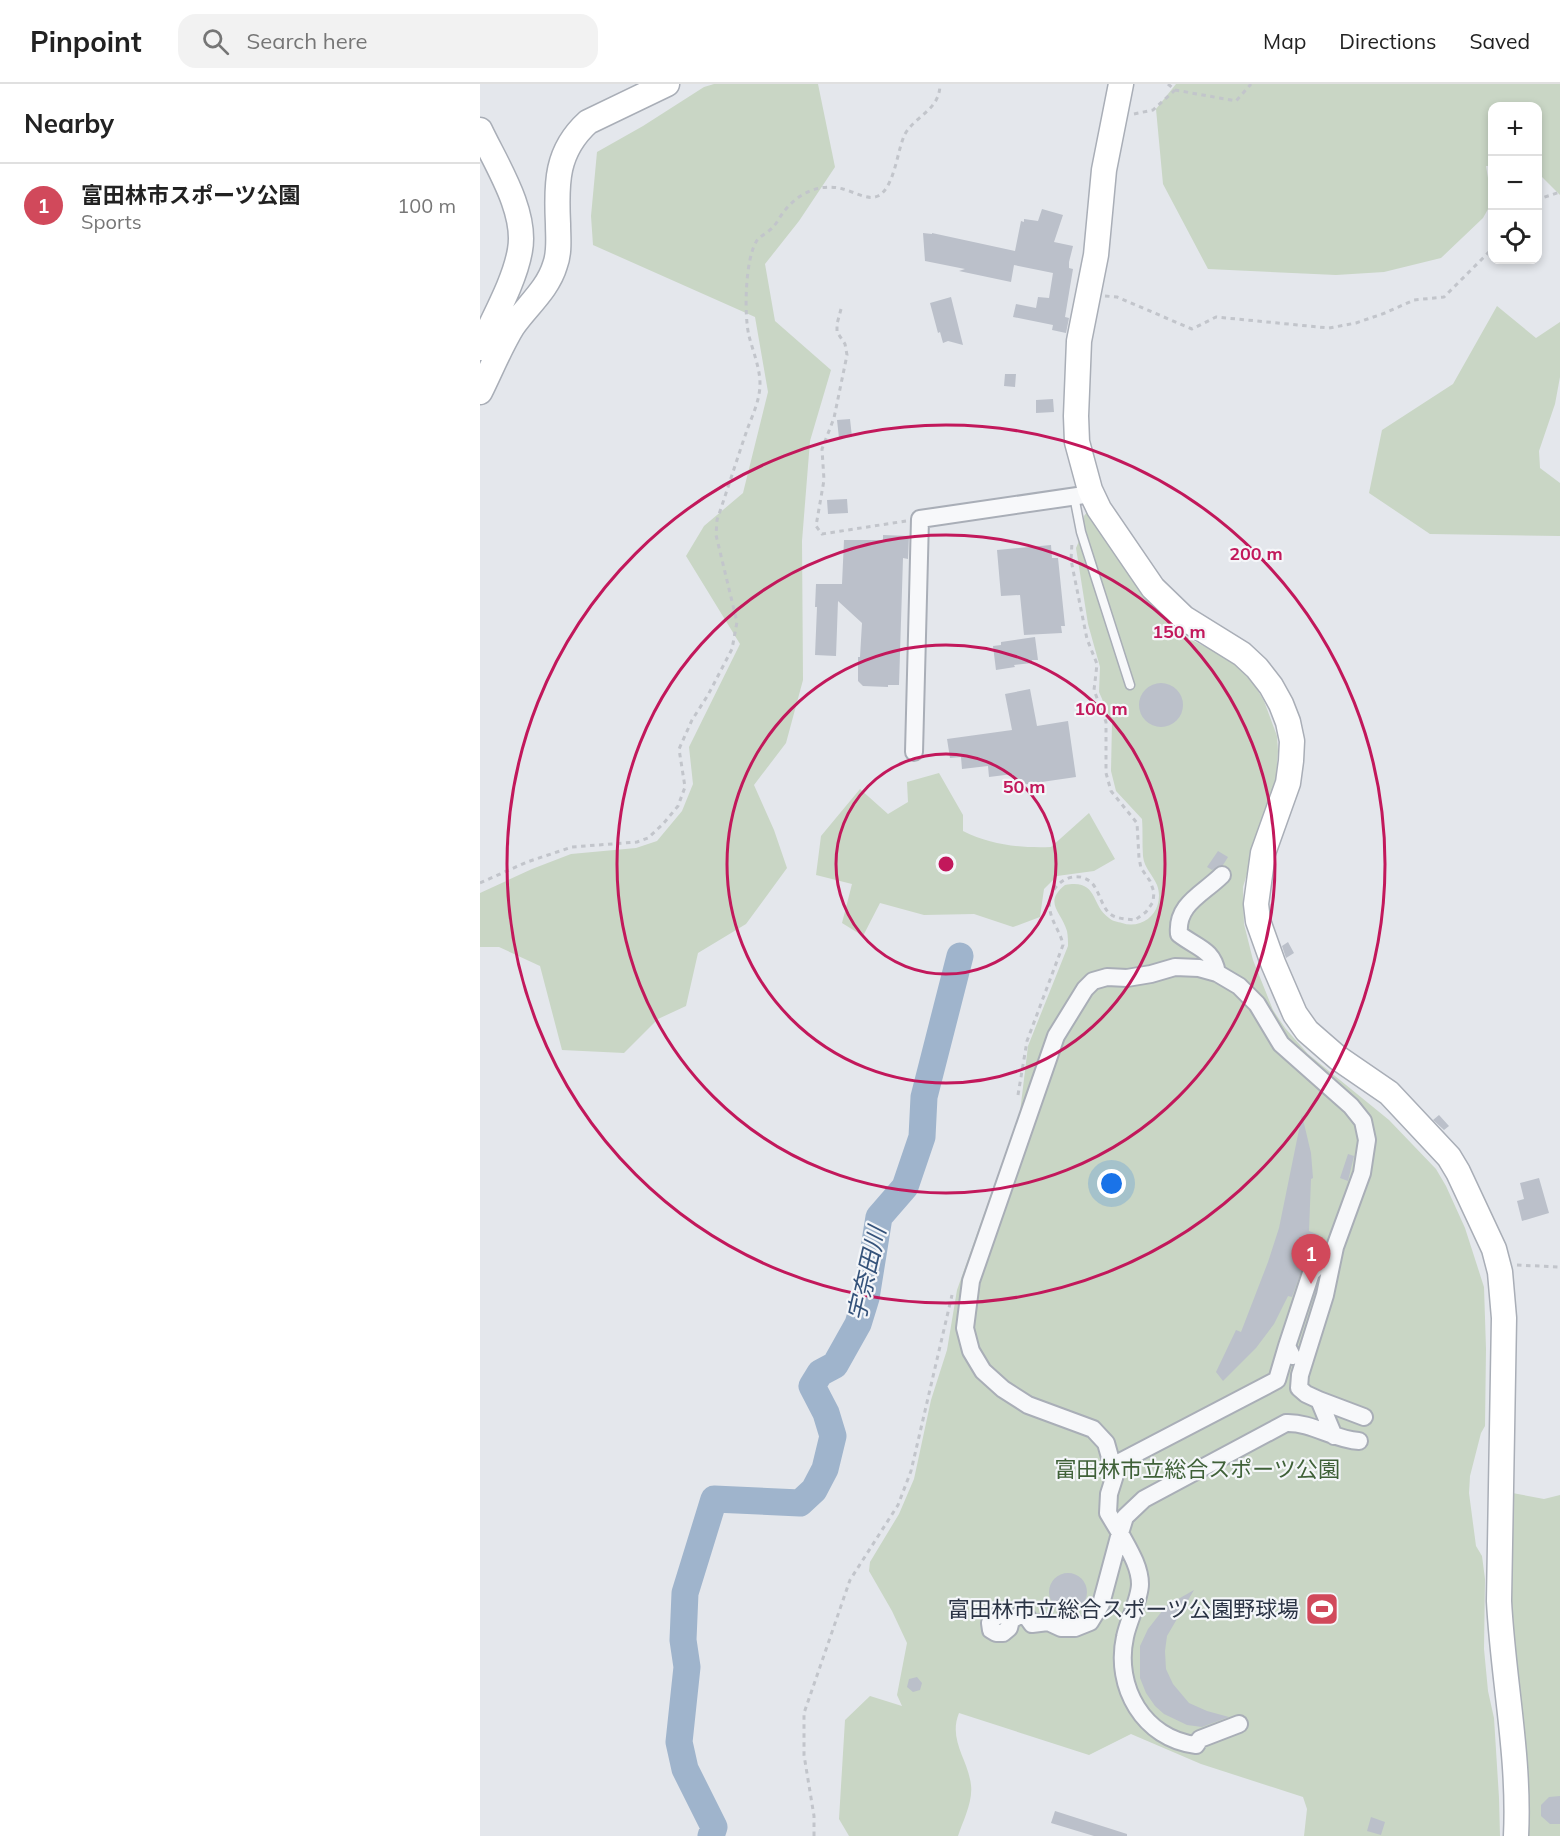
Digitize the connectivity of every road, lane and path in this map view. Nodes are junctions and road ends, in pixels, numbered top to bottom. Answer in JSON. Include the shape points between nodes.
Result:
{"nodes":[{"id":1,"x":667,"y":84,"type":"edge"},
{"id":2,"x":940,"y":84,"type":"edge"},
{"id":3,"x":1121,"y":84,"type":"edge"},
{"id":4,"x":1168,"y":84,"type":"edge"},
{"id":5,"x":1251,"y":84,"type":"edge"},
{"id":6,"x":1175,"y":90,"type":"junction"},
{"id":7,"x":1114,"y":119,"type":"junction"},
{"id":8,"x":480,"y":130,"type":"edge"},
{"id":9,"x":1560,"y":192,"type":"edge"},
{"id":10,"x":1542,"y":198,"type":"edge"},
{"id":11,"x":1488,"y":253,"type":"edge"},
{"id":12,"x":1089,"y":293,"type":"junction"},
{"id":13,"x":842,"y":309,"type":"dead end"},
{"id":14,"x":480,"y":348,"type":"edge"},
{"id":15,"x":480,"y":392,"type":"edge"},
{"id":16,"x":1083,"y":495,"type":"junction"},
{"id":17,"x":920,"y":519,"type":"junction"},
{"id":18,"x":1079,"y":524,"type":"junction"},
{"id":19,"x":1130,"y":684,"type":"dead end"},
{"id":20,"x":914,"y":752,"type":"dead end"},
{"id":21,"x":1222,"y":875,"type":"dead end"},
{"id":22,"x":480,"y":884,"type":"edge"},
{"id":23,"x":1217,"y":973,"type":"junction"},
{"id":24,"x":1017,"y":1098,"type":"dead end"},
{"id":25,"x":1335,"y":1247,"type":"junction"},
{"id":26,"x":1498,"y":1264,"type":"junction"},
{"id":27,"x":1560,"y":1267,"type":"edge"},
{"id":28,"x":954,"y":1289,"type":"dead end"},
{"id":29,"x":1287,"y":1346,"type":"junction"},
{"id":30,"x":1301,"y":1372,"type":"junction"},
{"id":31,"x":1319,"y":1400,"type":"junction"},
{"id":32,"x":1364,"y":1417,"type":"dead end"},
{"id":33,"x":1334,"y":1436,"type":"junction"},
{"id":34,"x":1359,"y":1441,"type":"dead end"},
{"id":35,"x":1113,"y":1465,"type":"junction"},
{"id":36,"x":1120,"y":1533,"type":"junction"},
{"id":37,"x":1011,"y":1620,"type":"dead end"},
{"id":38,"x":1239,"y":1724,"type":"dead end"},
{"id":39,"x":814,"y":1836,"type":"edge"},
{"id":40,"x":1516,"y":1836,"type":"edge"}],
"edges":[{"from":1,"to":15,"type":"street","via":[[588,122],[565,150],[557,183],[555,265],[542,290],[514,325]]},
{"from":2,"to":22,"type":"path","via":[[936,102],[904,136],[886,189],[868,197],[830,187],[805,193],[756,242],[747,273],[746,316],[757,360],[759,393],[717,520],[716,535],[737,622],[732,649],[679,749],[685,787],[678,806],[648,838],[572,847]]},
{"from":3,"to":7,"type":"street"},
{"from":4,"to":6,"type":"path"},
{"from":5,"to":6,"type":"path","via":[[1236,101]]},
{"from":6,"to":7,"type":"path","via":[[1153,110]]},
{"from":7,"to":12,"type":"street"},
{"from":8,"to":14,"type":"street","via":[[514,201],[521,232],[516,266]]},
{"from":9,"to":10,"type":"path"},
{"from":11,"to":12,"type":"path","via":[[1444,297],[1413,300],[1356,323],[1329,328],[1216,317],[1192,328],[1117,297]]},
{"from":12,"to":16,"type":"street","via":[[1079,341],[1076,416]]},
{"from":13,"to":17,"type":"path","via":[[837,332],[847,355],[834,418],[822,449],[824,480],[816,526],[822,534]]},
{"from":16,"to":17,"type":"street"},
{"from":16,"to":18,"type":"lane"},
{"from":16,"to":26,"type":"street","via":[[1153,588],[1184,618],[1242,654],[1257,668],[1281,704],[1292,741],[1291,761],[1288,783],[1263,853],[1256,904],[1258,921],[1284,991],[1307,1031],[1389,1093],[1449,1157]]},
{"from":17,"to":20,"type":"street"},
{"from":18,"to":19,"type":"lane"},
{"from":18,"to":24,"type":"path","via":[[1071,544],[1071,560],[1087,639],[1097,664],[1094,690],[1106,722],[1106,773],[1111,791],[1137,823],[1139,858],[1154,892],[1153,902],[1135,920],[1109,913],[1091,882],[1067,879],[1051,892],[1049,909],[1063,945],[1027,1041]]},
{"from":21,"to":23,"type":"street","via":[[1188,904],[1178,925],[1179,934],[1215,961]]},
{"from":23,"to":25,"type":"street","via":[[1239,986],[1257,1004],[1281,1044],[1363,1121],[1367,1140],[1362,1173]]},
{"from":23,"to":35,"type":"street","via":[[1175,967],[1127,978],[1107,977],[1084,989],[1056,1036],[971,1281],[965,1328],[970,1351],[983,1371],[1028,1405],[1093,1429],[1106,1443]]},
{"from":25,"to":29,"type":"street","via":[[1311,1273]]},
{"from":25,"to":30,"type":"street"},
{"from":26,"to":27,"type":"path"},
{"from":26,"to":40,"type":"street","via":[[1504,1318],[1499,1601],[1516,1773]]},
{"from":28,"to":39,"type":"path","via":[[911,1471],[898,1505],[850,1580],[804,1713],[804,1755]]},
{"from":29,"to":30,"type":"street"},
{"from":29,"to":35,"type":"street","via":[[1277,1380]]},
{"from":30,"to":31,"type":"street","via":[[1299,1388]]},
{"from":31,"to":32,"type":"street"},
{"from":31,"to":33,"type":"street"},
{"from":33,"to":34,"type":"street"},
{"from":33,"to":36,"type":"street","via":[[1298,1423],[1286,1423],[1144,1499],[1125,1517]]},
{"from":35,"to":36,"type":"street","via":[[1115,1475],[1108,1513]]},
{"from":36,"to":37,"type":"street","via":[[1101,1604],[1090,1622],[1061,1628],[1048,1622],[1032,1624],[1024,1613]]},
{"from":36,"to":38,"type":"street","via":[[1137,1568],[1140,1585],[1125,1638],[1122,1666],[1126,1687],[1138,1710],[1168,1738],[1183,1744],[1196,1745],[1200,1739]]}]}
